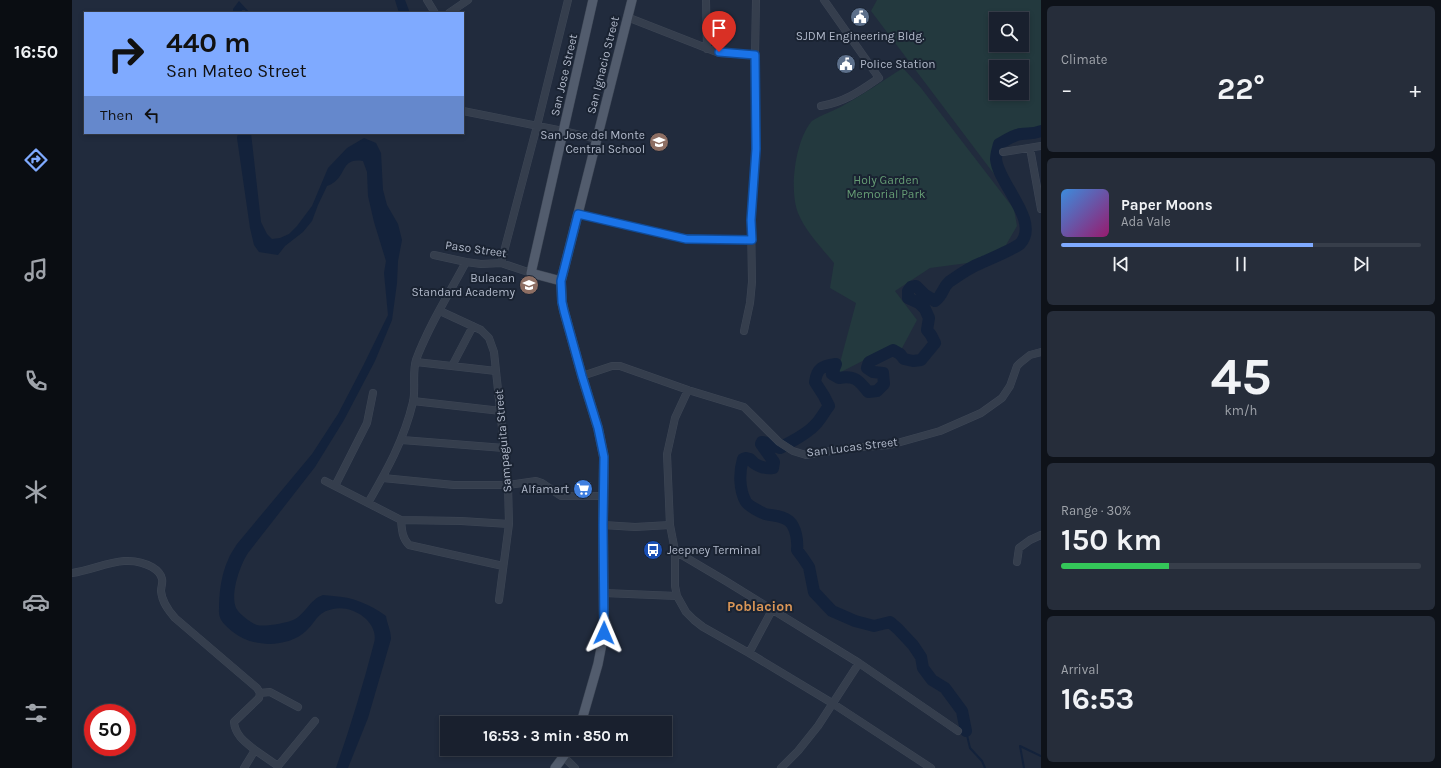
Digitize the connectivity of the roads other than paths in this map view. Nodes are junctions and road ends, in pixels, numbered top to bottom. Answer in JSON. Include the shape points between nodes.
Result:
{"nodes":[{"id":1,"x":427,"y":0,"type":"edge"},
{"id":2,"x":568,"y":0,"type":"edge"},
{"id":3,"x":593,"y":0,"type":"edge"},
{"id":4,"x":632,"y":0,"type":"edge"},
{"id":5,"x":706,"y":0,"type":"edge"},
{"id":6,"x":756,"y":0,"type":"edge"},
{"id":7,"x":824,"y":0,"type":"edge"},
{"id":8,"x":463,"y":1,"type":"edge"},
{"id":9,"x":434,"y":12,"type":"edge"},
{"id":10,"x":449,"y":12,"type":"edge"},
{"id":11,"x":627,"y":17,"type":"junction"},
{"id":12,"x":707,"y":48,"type":"junction"},
{"id":13,"x":755,"y":55,"type":"junction"},
{"id":14,"x":821,"y":106,"type":"dead end"},
{"id":15,"x":464,"y":111,"type":"edge"},
{"id":16,"x":537,"y":126,"type":"junction"},
{"id":17,"x":563,"y":131,"type":"junction"},
{"id":18,"x":597,"y":139,"type":"junction"},
{"id":19,"x":1041,"y":146,"type":"edge"},
{"id":20,"x":1030,"y":148,"type":"junction"},
{"id":21,"x":1003,"y":152,"type":"dead end"},
{"id":22,"x":1041,"y":209,"type":"edge"},
{"id":23,"x":578,"y":214,"type":"junction"},
{"id":24,"x":752,"y":240,"type":"junction"},
{"id":25,"x":434,"y":255,"type":"dead end"},
{"id":26,"x":466,"y":262,"type":"junction"},
{"id":27,"x":501,"y":263,"type":"junction"},
{"id":28,"x":531,"y":273,"type":"junction"},
{"id":29,"x":561,"y":281,"type":"junction"},
{"id":30,"x":440,"y":311,"type":"junction"},
{"id":31,"x":472,"y":326,"type":"junction"},
{"id":32,"x":744,"y":331,"type":"dead end"},
{"id":33,"x":1041,"y":352,"type":"edge"},
{"id":34,"x":416,"y":362,"type":"junction"},
{"id":35,"x":452,"y":366,"type":"junction"},
{"id":36,"x":496,"y":371,"type":"junction"},
{"id":37,"x":582,"y":376,"type":"junction"},
{"id":38,"x":688,"y":390,"type":"junction"},
{"id":39,"x":373,"y":393,"type":"dead end"},
{"id":40,"x":413,"y":401,"type":"junction"},
{"id":41,"x":501,"y":411,"type":"junction"},
{"id":42,"x":402,"y":440,"type":"junction"},
{"id":43,"x":504,"y":448,"type":"junction"},
{"id":44,"x":383,"y":478,"type":"junction"},
{"id":45,"x":325,"y":481,"type":"dead end"},
{"id":46,"x":508,"y":485,"type":"junction"},
{"id":47,"x":335,"y":486,"type":"junction"},
{"id":48,"x":604,"y":496,"type":"junction"},
{"id":49,"x":368,"y":503,"type":"junction"},
{"id":50,"x":401,"y":520,"type":"junction"},
{"id":51,"x":509,"y":524,"type":"junction"},
{"id":52,"x":603,"y":525,"type":"junction"},
{"id":53,"x":670,"y":525,"type":"junction"},
{"id":54,"x":1041,"y":536,"type":"edge"},
{"id":55,"x":675,"y":551,"type":"junction"},
{"id":56,"x":1017,"y":562,"type":"dead end"},
{"id":57,"x":503,"y":566,"type":"junction"},
{"id":58,"x":72,"y":573,"type":"edge"},
{"id":59,"x":604,"y":593,"type":"junction"},
{"id":60,"x":677,"y":596,"type":"junction"},
{"id":61,"x":499,"y":600,"type":"dead end"},
{"id":62,"x":772,"y":610,"type":"junction"},
{"id":63,"x":749,"y":653,"type":"junction"},
{"id":64,"x":859,"y":663,"type":"junction"},
{"id":65,"x":260,"y":692,"type":"junction"},
{"id":66,"x":832,"y":703,"type":"junction"},
{"id":67,"x":298,"y":707,"type":"dead end"},
{"id":68,"x":583,"y":716,"type":"edge"},
{"id":69,"x":315,"y":721,"type":"dead end"},
{"id":70,"x":958,"y":731,"type":"dead end"},
{"id":71,"x":255,"y":750,"type":"junction"},
{"id":72,"x":565,"y":756,"type":"edge"},
{"id":73,"x":569,"y":756,"type":"edge"},
{"id":74,"x":244,"y":768,"type":"edge"},
{"id":75,"x":555,"y":768,"type":"edge"},
{"id":76,"x":575,"y":768,"type":"edge"},
{"id":77,"x":781,"y":768,"type":"edge"},
{"id":78,"x":931,"y":768,"type":"edge"}],
"edges":[{"from":1,"to":9,"type":"street"},
{"from":2,"to":16,"type":"street"},
{"from":3,"to":17,"type":"main road","name":"San Jose Street"},
{"from":4,"to":11,"type":"main road","name":"San Ignacio Street"},
{"from":5,"to":12,"type":"street"},
{"from":6,"to":13,"type":"street"},
{"from":7,"to":14,"type":"street","via":[[879,78],[844,100]]},
{"from":8,"to":10,"type":"street"},
{"from":11,"to":12,"type":"street"},
{"from":11,"to":18,"type":"main road","name":"San Ignacio Street"},
{"from":12,"to":13,"type":"street","via":[[719,52]]},
{"from":13,"to":24,"type":"street","via":[[756,149]]},
{"from":15,"to":16,"type":"street"},
{"from":16,"to":17,"type":"street"},
{"from":16,"to":27,"type":"street"},
{"from":17,"to":18,"type":"street"},
{"from":17,"to":28,"type":"main road","name":"San Jose Street"},
{"from":18,"to":23,"type":"main road","name":"San Ignacio Street"},
{"from":19,"to":20,"type":"street"},
{"from":20,"to":21,"type":"street"},
{"from":20,"to":22,"type":"street"},
{"from":23,"to":24,"type":"street","via":[[686,239]]},
{"from":23,"to":29,"type":"main road","name":"San Ignacio Street"},
{"from":24,"to":32,"type":"street","via":[[750,303]]},
{"from":25,"to":26,"type":"street","name":"Paso Street"},
{"from":26,"to":27,"type":"street","name":"Paso Street"},
{"from":26,"to":30,"type":"street"},
{"from":27,"to":28,"type":"street","name":"Paso Street"},
{"from":28,"to":29,"type":"main road","name":"Paso Street"},
{"from":29,"to":37,"type":"main road","name":"San Ignacio Street","via":[[562,302]]},
{"from":30,"to":31,"type":"street","name":"Sampaguita Street"},
{"from":30,"to":34,"type":"street","via":[[426,334]]},
{"from":31,"to":35,"type":"street"},
{"from":31,"to":36,"type":"street","name":"Sampaguita Street","via":[[486,334],[492,344]]},
{"from":33,"to":38,"type":"street","name":"San Lucas Street","via":[[1030,355],[1017,366],[1010,386],[1002,398],[981,413],[940,431],[890,445],[806,454],[792,451],[780,443],[744,407]]},
{"from":34,"to":35,"type":"street"},
{"from":34,"to":40,"type":"street"},
{"from":35,"to":36,"type":"street"},
{"from":36,"to":41,"type":"street","name":"Sampaguita Street"},
{"from":37,"to":38,"type":"street","name":"San Lucas Street","via":[[612,366],[620,366]]},
{"from":37,"to":48,"type":"main road","name":"San Ignacio Street","via":[[602,445]]},
{"from":38,"to":53,"type":"street","via":[[675,418],[667,454]]},
{"from":39,"to":47,"type":"street","via":[[368,423]]},
{"from":40,"to":41,"type":"street"},
{"from":40,"to":42,"type":"street"},
{"from":41,"to":43,"type":"street","name":"Sampaguita Street"},
{"from":42,"to":43,"type":"street"},
{"from":42,"to":44,"type":"street"},
{"from":43,"to":46,"type":"street","name":"Sampaguita Street"},
{"from":44,"to":46,"type":"street","via":[[454,485]]},
{"from":44,"to":49,"type":"street"},
{"from":45,"to":47,"type":"street"},
{"from":46,"to":48,"type":"street","via":[[536,481],[561,496]]},
{"from":46,"to":51,"type":"street","name":"Sampaguita Street"},
{"from":47,"to":49,"type":"street"},
{"from":48,"to":52,"type":"main road","name":"San Ignacio Street"},
{"from":49,"to":50,"type":"street"},
{"from":50,"to":51,"type":"street"},
{"from":50,"to":57,"type":"street","via":[[402,534],[409,545]]},
{"from":51,"to":57,"type":"street","name":"Sampaguita Street"},
{"from":52,"to":53,"type":"street"},
{"from":52,"to":59,"type":"main road","name":"San Ignacio Street"},
{"from":53,"to":55,"type":"street"},
{"from":54,"to":56,"type":"street","via":[[1019,548]]},
{"from":55,"to":60,"type":"street"},
{"from":55,"to":62,"type":"street"},
{"from":57,"to":61,"type":"street","name":"Sampaguita Street"},
{"from":58,"to":65,"type":"street","via":[[112,562],[132,560],[156,569],[162,578],[161,592],[167,609]]},
{"from":59,"to":60,"type":"street"},
{"from":59,"to":68,"type":"main road","name":"San Ignacio Street","via":[[604,633]]},
{"from":60,"to":63,"type":"street","via":[[694,620]]},
{"from":62,"to":63,"type":"street"},
{"from":62,"to":64,"type":"street"},
{"from":63,"to":66,"type":"street"},
{"from":64,"to":66,"type":"street"},
{"from":64,"to":70,"type":"street"},
{"from":65,"to":67,"type":"street","via":[[270,692]]},
{"from":65,"to":71,"type":"street","via":[[259,698],[234,722],[234,729],[238,735]]},
{"from":66,"to":77,"type":"street","via":[[818,726]]},
{"from":66,"to":78,"type":"street"},
{"from":69,"to":71,"type":"street","via":[[278,766]]},
{"from":71,"to":74,"type":"street"},
{"from":72,"to":75,"type":"main road"},
{"from":73,"to":76,"type":"street"}]}
